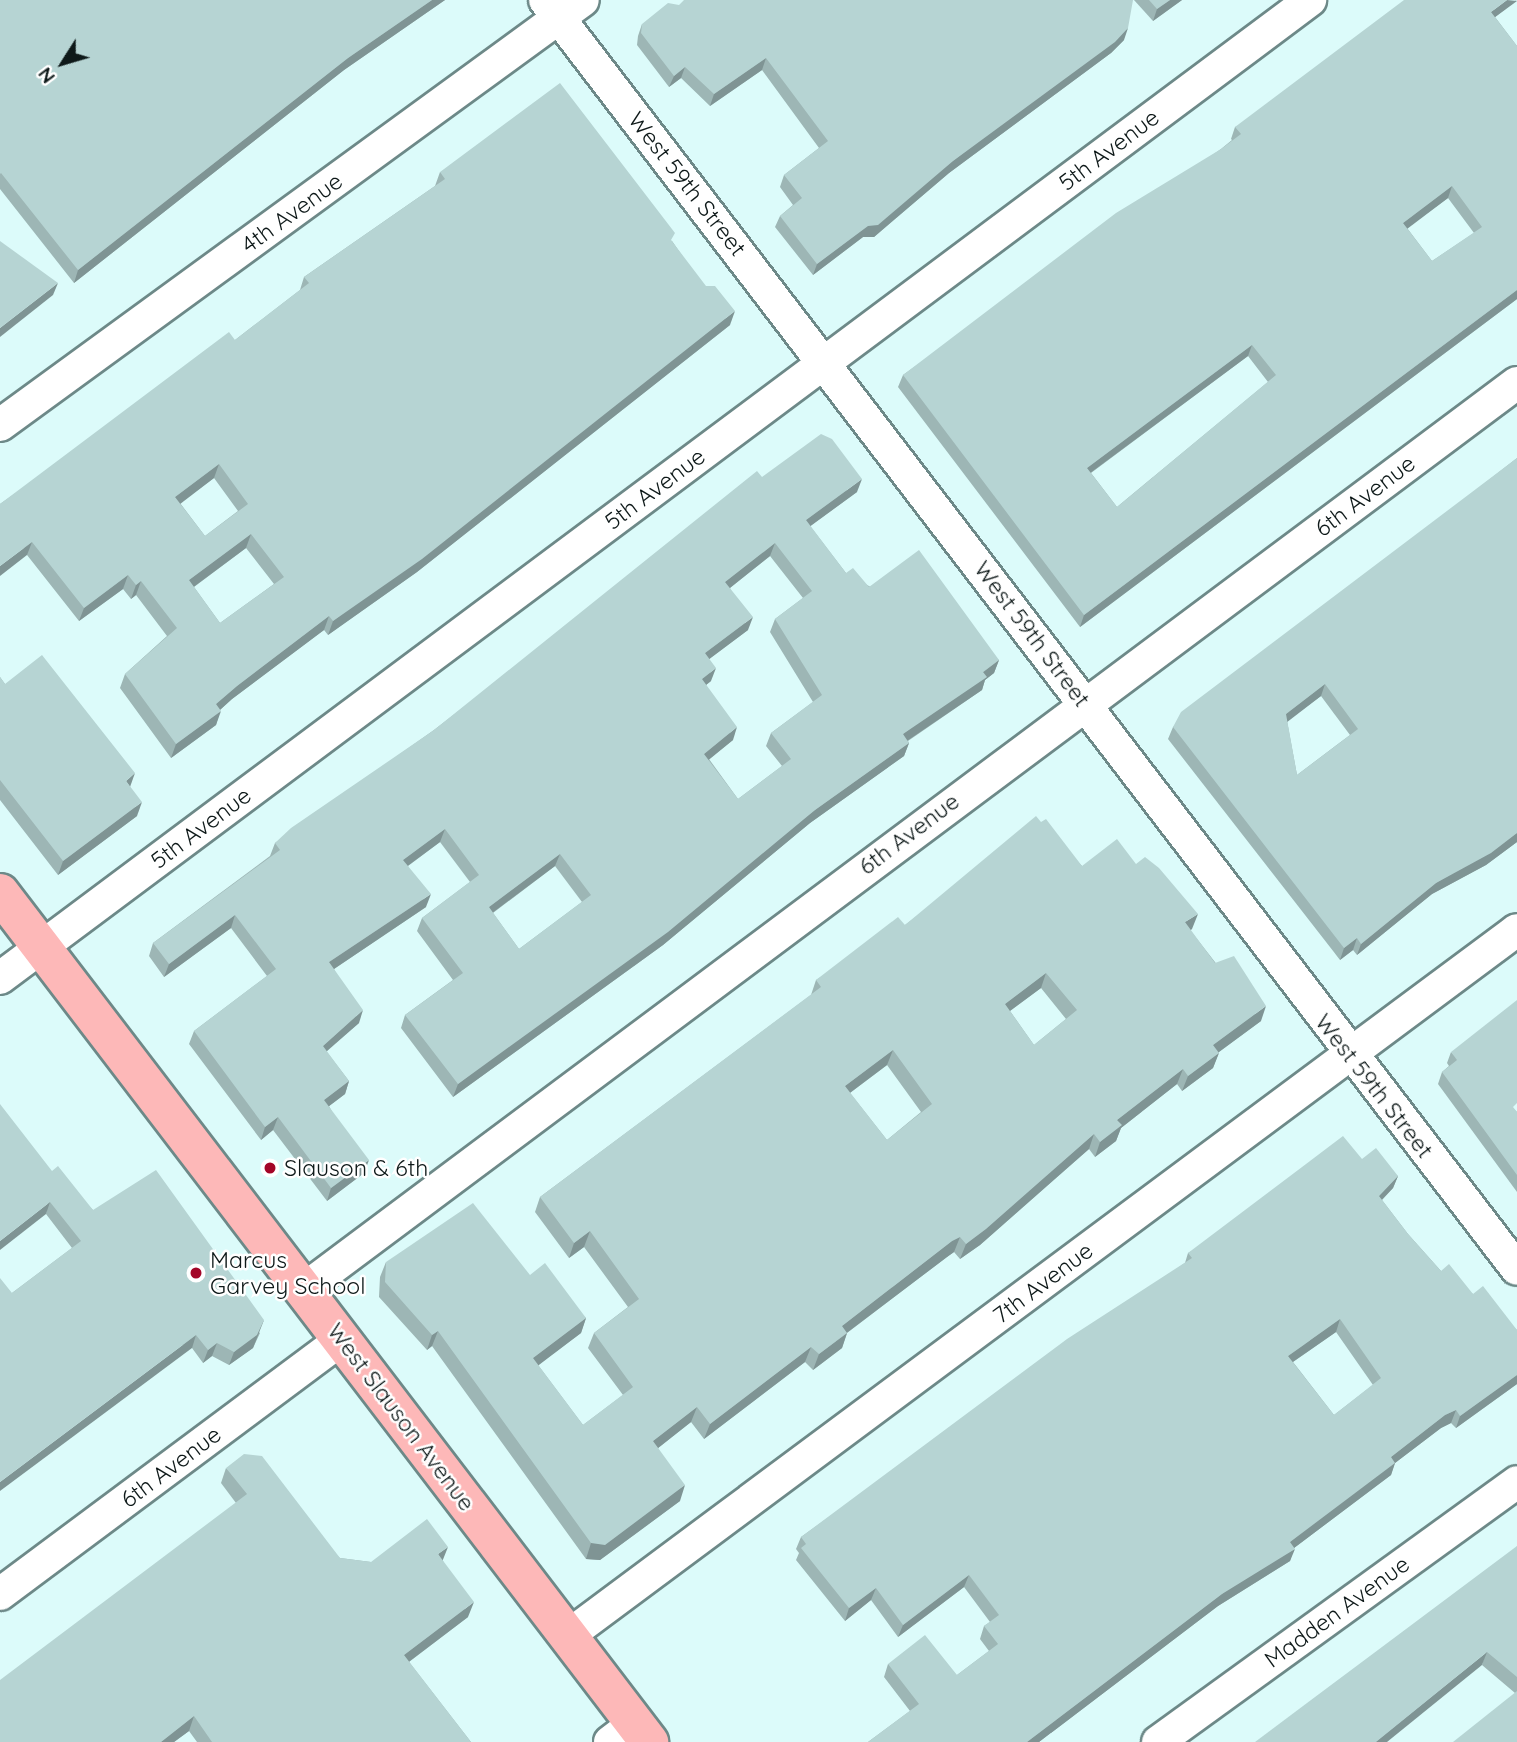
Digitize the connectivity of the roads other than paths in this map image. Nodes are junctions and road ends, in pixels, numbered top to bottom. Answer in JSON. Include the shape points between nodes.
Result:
{"nodes":[{"id":1,"x":1310,"y":0,"type":"edge"},
{"id":2,"x":562,"y":6,"type":"edge"},
{"id":3,"x":825,"y":362,"type":"junction"},
{"id":4,"x":1517,"y":383,"type":"edge"},
{"id":5,"x":0,"y":425,"type":"edge"},
{"id":6,"x":1086,"y":704,"type":"junction"},
{"id":7,"x":0,"y":893,"type":"edge"},
{"id":8,"x":1517,"y":930,"type":"edge"},
{"id":9,"x":42,"y":947,"type":"junction"},
{"id":10,"x":0,"y":978,"type":"edge"},
{"id":11,"x":1349,"y":1055,"type":"junction"},
{"id":12,"x":1517,"y":1269,"type":"edge"},
{"id":13,"x":304,"y":1289,"type":"junction"},
{"id":14,"x":342,"y":1339,"type":"junction"},
{"id":15,"x":1517,"y":1482,"type":"edge"},
{"id":16,"x":0,"y":1594,"type":"edge"},
{"id":17,"x":569,"y":1635,"type":"junction"},
{"id":18,"x":631,"y":1736,"type":"edge"},
{"id":19,"x":1158,"y":1742,"type":"edge"}],
"edges":[{"from":1,"to":3,"type":"street","name":"5th Avenue"},
{"from":2,"to":3,"type":"street","name":"West 59th Street"},
{"from":2,"to":5,"type":"street","name":"4th Avenue"},
{"from":3,"to":6,"type":"street","name":"West 59th Street"},
{"from":3,"to":9,"type":"street","name":"5th Avenue"},
{"from":4,"to":6,"type":"street","name":"6th Avenue"},
{"from":6,"to":11,"type":"street","name":"West 59th Street"},
{"from":6,"to":13,"type":"street","name":"6th Avenue"},
{"from":7,"to":9,"type":"main road","name":"West Slauson Avenue"},
{"from":8,"to":11,"type":"street","name":"7th Avenue"},
{"from":9,"to":10,"type":"street","name":"5th Avenue"},
{"from":9,"to":13,"type":"main road","name":"West Slauson Avenue"},
{"from":11,"to":12,"type":"street","name":"West 59th Street"},
{"from":11,"to":17,"type":"street","name":"7th Avenue"},
{"from":13,"to":14,"type":"main road","name":"West Slauson Avenue"},
{"from":14,"to":16,"type":"street","name":"6th Avenue"},
{"from":14,"to":17,"type":"main road","name":"West Slauson Avenue"},
{"from":15,"to":19,"type":"street","name":"Madden Avenue"},
{"from":17,"to":18,"type":"main road","name":"West Slauson Avenue"}]}
